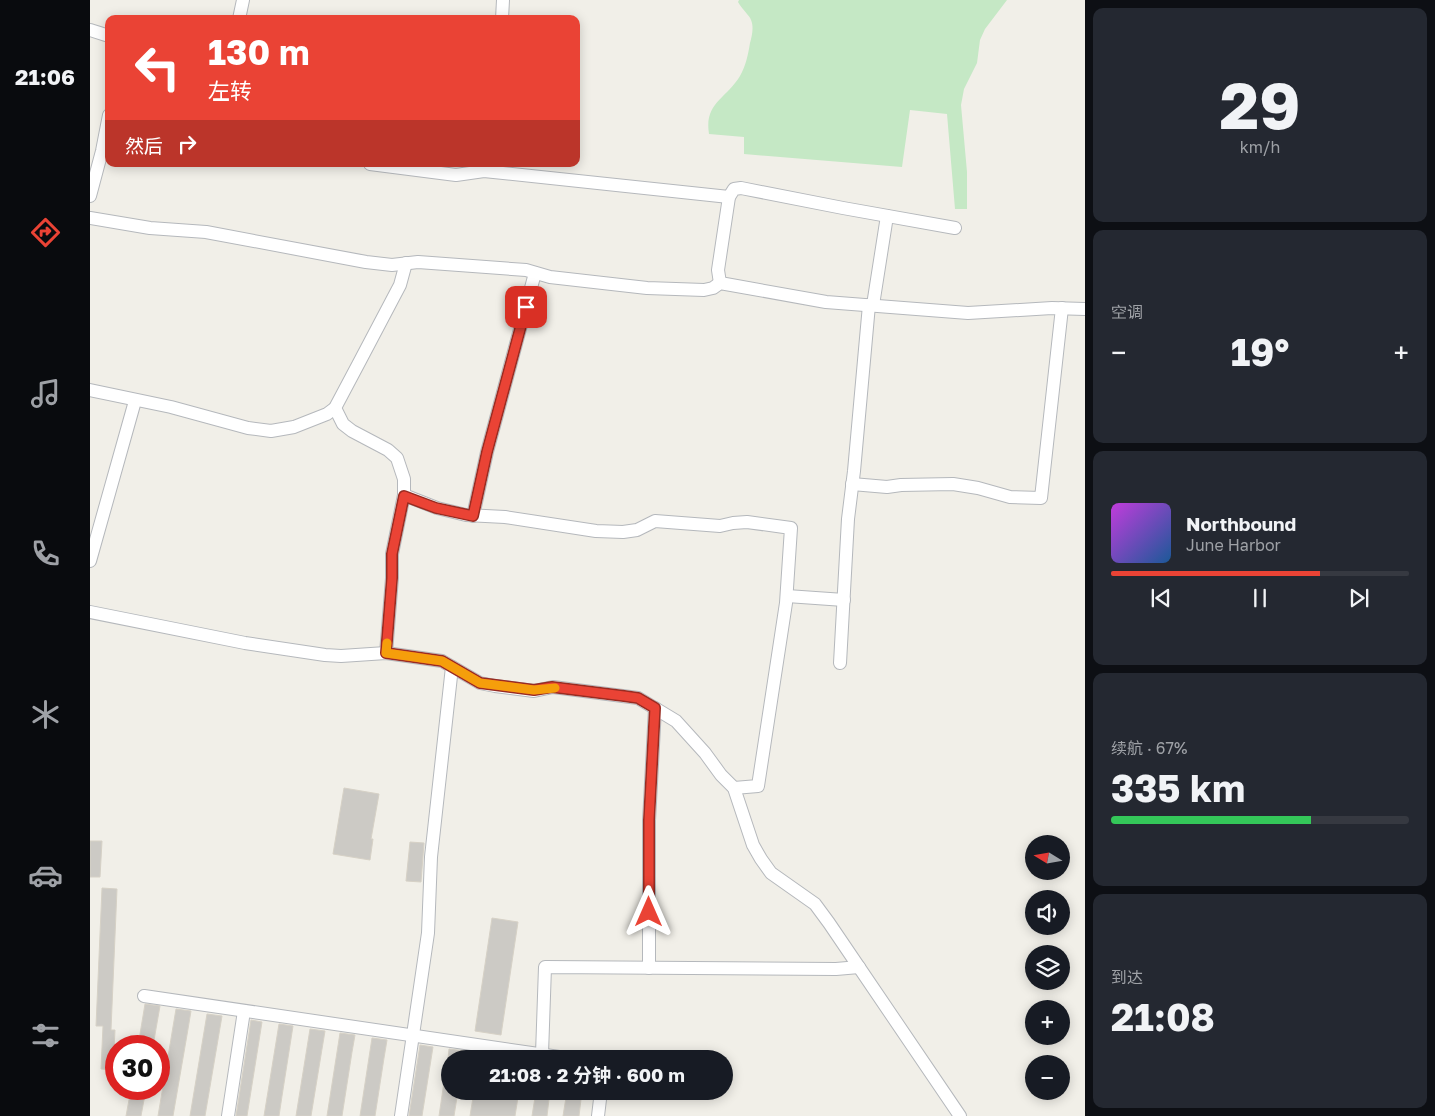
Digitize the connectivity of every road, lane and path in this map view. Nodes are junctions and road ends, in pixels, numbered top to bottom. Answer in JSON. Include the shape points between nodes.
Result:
{"nodes":[{"id":1,"x":243,"y":0,"type":"edge"},
{"id":2,"x":504,"y":0,"type":"edge"},
{"id":3,"x":240,"y":15,"type":"edge"},
{"id":4,"x":502,"y":15,"type":"edge"},
{"id":5,"x":90,"y":30,"type":"edge"},
{"id":6,"x":105,"y":35,"type":"edge"},
{"id":7,"x":105,"y":142,"type":"edge"},
{"id":8,"x":396,"y":167,"type":"edge"},
{"id":9,"x":483,"y":167,"type":"edge"},
{"id":10,"x":90,"y":196,"type":"edge"},
{"id":11,"x":729,"y":197,"type":"junction"},
{"id":12,"x":887,"y":216,"type":"junction"},
{"id":13,"x":90,"y":218,"type":"edge"},
{"id":14,"x":955,"y":228,"type":"dead end"},
{"id":15,"x":406,"y":263,"type":"junction"},
{"id":16,"x":535,"y":273,"type":"junction"},
{"id":17,"x":720,"y":283,"type":"junction"},
{"id":18,"x":871,"y":305,"type":"junction"},
{"id":19,"x":1062,"y":308,"type":"junction"},
{"id":20,"x":1085,"y":309,"type":"edge"},
{"id":21,"x":90,"y":390,"type":"edge"},
{"id":22,"x":136,"y":401,"type":"junction"},
{"id":23,"x":336,"y":408,"type":"junction"},
{"id":24,"x":852,"y":484,"type":"junction"},
{"id":25,"x":404,"y":496,"type":"junction"},
{"id":26,"x":473,"y":516,"type":"junction"},
{"id":27,"x":90,"y":561,"type":"edge"},
{"id":28,"x":787,"y":596,"type":"junction"},
{"id":29,"x":844,"y":600,"type":"junction"},
{"id":30,"x":90,"y":612,"type":"edge"},
{"id":31,"x":386,"y":653,"type":"junction"},
{"id":32,"x":840,"y":663,"type":"dead end"},
{"id":33,"x":452,"y":666,"type":"junction"},
{"id":34,"x":655,"y":708,"type":"junction"},
{"id":35,"x":734,"y":788,"type":"junction"},
{"id":36,"x":859,"y":967,"type":"junction"},
{"id":37,"x":650,"y":968,"type":"junction"},
{"id":38,"x":144,"y":996,"type":"dead end"},
{"id":39,"x":244,"y":1011,"type":"junction"},
{"id":40,"x":412,"y":1035,"type":"junction"},
{"id":41,"x":515,"y":1050,"type":"edge"},
{"id":42,"x":542,"y":1050,"type":"edge"},
{"id":43,"x":600,"y":1100,"type":"edge"},
{"id":44,"x":228,"y":1116,"type":"edge"},
{"id":45,"x":400,"y":1116,"type":"edge"},
{"id":46,"x":598,"y":1116,"type":"edge"},
{"id":47,"x":960,"y":1116,"type":"edge"}],
"edges":[{"from":1,"to":3,"type":"street"},
{"from":2,"to":4,"type":"street"},
{"from":5,"to":6,"type":"street"},
{"from":7,"to":10,"type":"street"},
{"from":8,"to":9,"type":"street","via":[[456,174]]},
{"from":9,"to":11,"type":"street"},
{"from":11,"to":12,"type":"street","via":[[734,189],[741,188]]},
{"from":11,"to":17,"type":"street","via":[[718,270]]},
{"from":12,"to":14,"type":"street"},
{"from":12,"to":18,"type":"street"},
{"from":13,"to":15,"type":"street","via":[[150,228],[206,232],[366,262]]},
{"from":15,"to":16,"type":"street"},
{"from":15,"to":23,"type":"street","via":[[400,285]]},
{"from":16,"to":17,"type":"street","via":[[647,288],[704,290]]},
{"from":16,"to":26,"type":"street"},
{"from":17,"to":18,"type":"street","via":[[826,302]]},
{"from":18,"to":19,"type":"street","via":[[968,313]]},
{"from":18,"to":24,"type":"street"},
{"from":19,"to":20,"type":"street"},
{"from":19,"to":24,"type":"street","via":[[1041,498],[1010,497],[953,484],[887,487]]},
{"from":21,"to":22,"type":"street"},
{"from":22,"to":23,"type":"street","via":[[271,431],[294,427]]},
{"from":22,"to":27,"type":"street"},
{"from":23,"to":25,"type":"street","via":[[343,424],[397,458],[404,480]]},
{"from":24,"to":29,"type":"street"},
{"from":25,"to":26,"type":"street","via":[[436,508]]},
{"from":25,"to":31,"type":"street","via":[[392,554]]},
{"from":26,"to":28,"type":"street","via":[[505,517],[596,531],[637,530],[655,521],[720,526],[747,522],[791,528]]},
{"from":28,"to":29,"type":"street"},
{"from":28,"to":35,"type":"street","via":[[758,786]]},
{"from":29,"to":32,"type":"street"},
{"from":30,"to":31,"type":"street","via":[[324,655]]},
{"from":31,"to":33,"type":"street","via":[[442,661]]},
{"from":33,"to":34,"type":"street","via":[[480,683],[624,696],[638,698]]},
{"from":33,"to":40,"type":"street","via":[[431,856],[428,932]]},
{"from":34,"to":35,"type":"street","via":[[676,721]]},
{"from":34,"to":37,"type":"street","via":[[649,820]]},
{"from":35,"to":36,"type":"street","via":[[753,845],[761,859],[771,873],[815,904]]},
{"from":36,"to":37,"type":"street"},
{"from":36,"to":47,"type":"street"},
{"from":37,"to":42,"type":"street","via":[[545,967]]},
{"from":38,"to":39,"type":"street"},
{"from":39,"to":40,"type":"street"},
{"from":39,"to":44,"type":"street"},
{"from":40,"to":41,"type":"street"},
{"from":40,"to":45,"type":"street"},
{"from":43,"to":46,"type":"street"}]}
